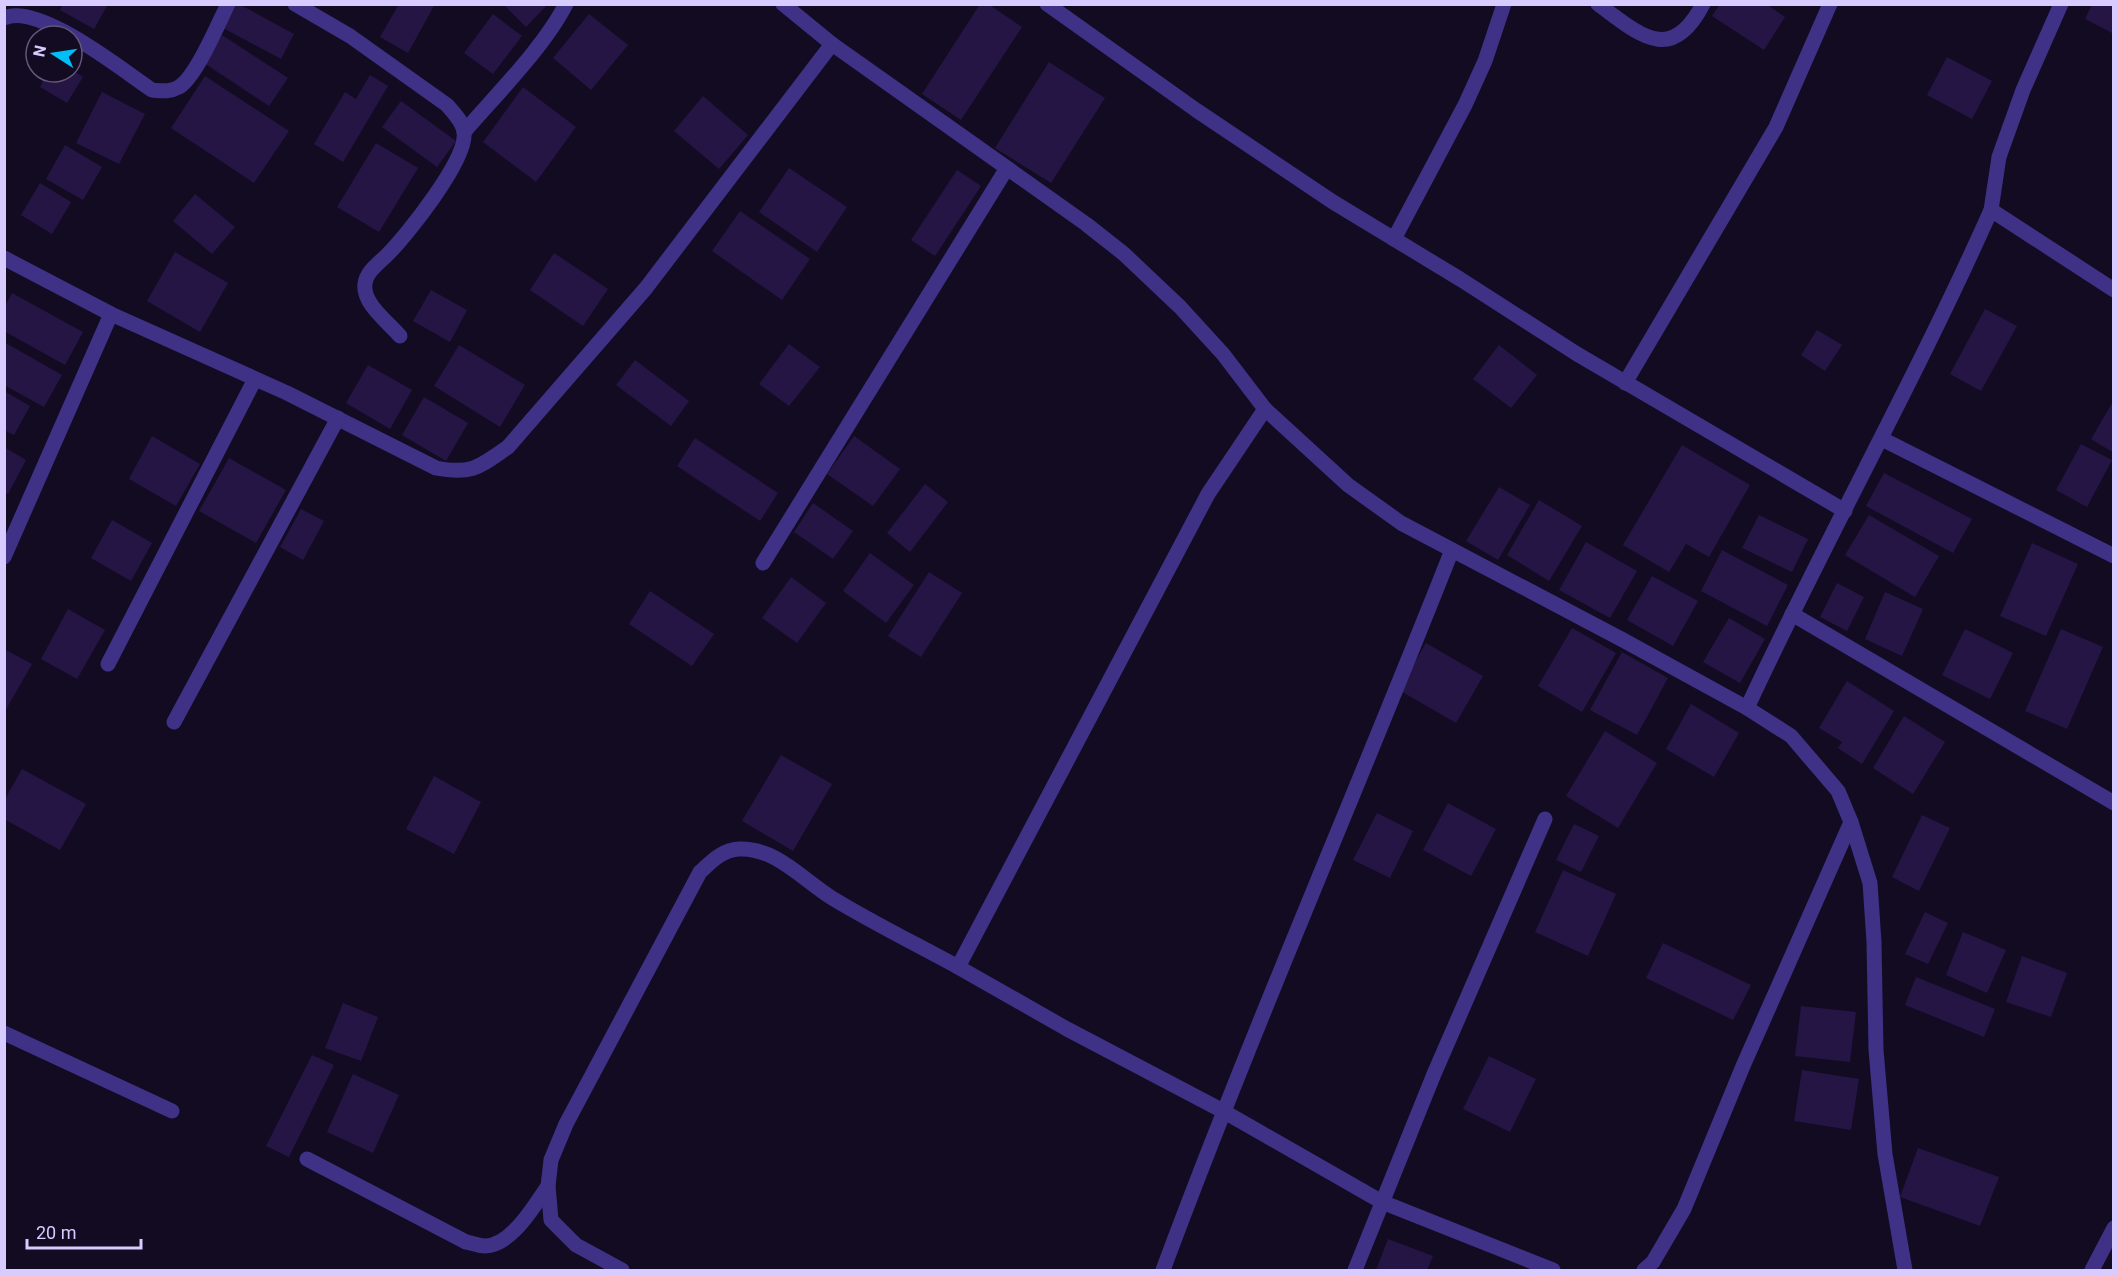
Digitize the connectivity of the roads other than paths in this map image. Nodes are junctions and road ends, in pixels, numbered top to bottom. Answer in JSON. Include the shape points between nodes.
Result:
{"nodes":[{"id":1,"x":228,"y":4,"type":"edge"},
{"id":2,"x":295,"y":4,"type":"edge"},
{"id":3,"x":566,"y":4,"type":"edge"},
{"id":4,"x":783,"y":4,"type":"edge"},
{"id":5,"x":1047,"y":4,"type":"edge"},
{"id":6,"x":1504,"y":4,"type":"edge"},
{"id":7,"x":1598,"y":4,"type":"edge"},
{"id":8,"x":1703,"y":4,"type":"edge"},
{"id":9,"x":1830,"y":4,"type":"edge"},
{"id":10,"x":2061,"y":4,"type":"edge"},
{"id":11,"x":7,"y":13,"type":"edge"},
{"id":12,"x":832,"y":44,"type":"junction"},
{"id":13,"x":464,"y":132,"type":"junction"},
{"id":14,"x":1007,"y":168,"type":"junction"},
{"id":15,"x":1991,"y":210,"type":"junction"},
{"id":16,"x":1394,"y":239,"type":"junction"},
{"id":17,"x":4,"y":258,"type":"edge"},
{"id":18,"x":2114,"y":290,"type":"edge"},
{"id":19,"x":111,"y":314,"type":"junction"},
{"id":20,"x":400,"y":336,"type":"dead end"},
{"id":21,"x":255,"y":379,"type":"junction"},
{"id":22,"x":1625,"y":383,"type":"junction"},
{"id":23,"x":1265,"y":409,"type":"junction"},
{"id":24,"x":338,"y":418,"type":"junction"},
{"id":25,"x":1882,"y":439,"type":"junction"},
{"id":26,"x":1845,"y":511,"type":"junction"},
{"id":27,"x":1452,"y":550,"type":"junction"},
{"id":28,"x":2114,"y":556,"type":"edge"},
{"id":29,"x":4,"y":557,"type":"edge"},
{"id":30,"x":763,"y":563,"type":"dead end"},
{"id":31,"x":1792,"y":614,"type":"junction"},
{"id":32,"x":108,"y":664,"type":"dead end"},
{"id":33,"x":1747,"y":708,"type":"junction"},
{"id":34,"x":174,"y":722,"type":"dead end"},
{"id":35,"x":2114,"y":803,"type":"edge"},
{"id":36,"x":1545,"y":819,"type":"dead end"},
{"id":37,"x":1851,"y":822,"type":"junction"},
{"id":38,"x":958,"y":967,"type":"junction"},
{"id":39,"x":4,"y":1033,"type":"edge"},
{"id":40,"x":172,"y":1111,"type":"dead end"},
{"id":41,"x":1223,"y":1111,"type":"junction"},
{"id":42,"x":306,"y":1158,"type":"dead end"},
{"id":43,"x":548,"y":1186,"type":"junction"},
{"id":44,"x":1382,"y":1202,"type":"junction"},
{"id":45,"x":2114,"y":1228,"type":"edge"},
{"id":46,"x":622,"y":1270,"type":"edge"},
{"id":47,"x":1164,"y":1270,"type":"edge"},
{"id":48,"x":1355,"y":1270,"type":"edge"},
{"id":49,"x":1553,"y":1270,"type":"edge"},
{"id":50,"x":1644,"y":1270,"type":"edge"},
{"id":51,"x":1905,"y":1270,"type":"edge"},
{"id":52,"x":2092,"y":1270,"type":"edge"}],
"edges":[{"from":1,"to":11,"type":"street","via":[[192,75],[168,92],[152,90],[48,23]]},
{"from":2,"to":13,"type":"street","via":[[350,36],[447,105],[460,120]]},
{"from":3,"to":13,"type":"street","via":[[535,49]]},
{"from":4,"to":12,"type":"street"},
{"from":5,"to":16,"type":"street","via":[[1205,117]]},
{"from":6,"to":16,"type":"street","via":[[1465,105]]},
{"from":7,"to":8,"type":"street","via":[[1643,36],[1655,39],[1672,38],[1684,32]]},
{"from":9,"to":22,"type":"street","via":[[1776,127]]},
{"from":10,"to":15,"type":"street","via":[[1999,157]]},
{"from":12,"to":14,"type":"street"},
{"from":12,"to":24,"type":"street","via":[[646,288],[508,447],[479,467],[457,472],[436,468]]},
{"from":13,"to":20,"type":"street","via":[[462,150],[450,172],[365,282],[366,296]]},
{"from":14,"to":23,"type":"street","via":[[1124,254],[1223,354]]},
{"from":14,"to":30,"type":"street"},
{"from":15,"to":18,"type":"street"},
{"from":15,"to":25,"type":"street"},
{"from":16,"to":22,"type":"street"},
{"from":17,"to":19,"type":"street"},
{"from":19,"to":21,"type":"street"},
{"from":19,"to":29,"type":"street"},
{"from":21,"to":24,"type":"street"},
{"from":21,"to":32,"type":"street"},
{"from":22,"to":26,"type":"street"},
{"from":23,"to":27,"type":"street","via":[[1348,485],[1401,523]]},
{"from":23,"to":38,"type":"street","via":[[1208,494]]},
{"from":24,"to":34,"type":"street"},
{"from":25,"to":26,"type":"street"},
{"from":25,"to":28,"type":"street"},
{"from":26,"to":31,"type":"street"},
{"from":27,"to":33,"type":"street"},
{"from":27,"to":41,"type":"street"},
{"from":31,"to":33,"type":"street"},
{"from":31,"to":35,"type":"street"},
{"from":33,"to":37,"type":"street","via":[[1791,736],[1838,791]]},
{"from":36,"to":44,"type":"street"},
{"from":37,"to":50,"type":"street","via":[[1684,1209],[1653,1262]]},
{"from":37,"to":51,"type":"street","via":[[1870,883],[1876,1050],[1885,1154]]},
{"from":38,"to":41,"type":"street"},
{"from":38,"to":43,"type":"street","via":[[830,897],[787,865],[757,851],[739,849],[721,854],[700,872],[566,1124],[551,1160]]},
{"from":39,"to":40,"type":"street"},
{"from":41,"to":44,"type":"street"},
{"from":41,"to":47,"type":"street"},
{"from":42,"to":43,"type":"street","via":[[466,1242],[485,1246],[501,1241],[516,1229]]},
{"from":43,"to":46,"type":"street","via":[[551,1220],[576,1245]]},
{"from":44,"to":48,"type":"street"},
{"from":44,"to":49,"type":"street"},
{"from":45,"to":52,"type":"street"}]}
